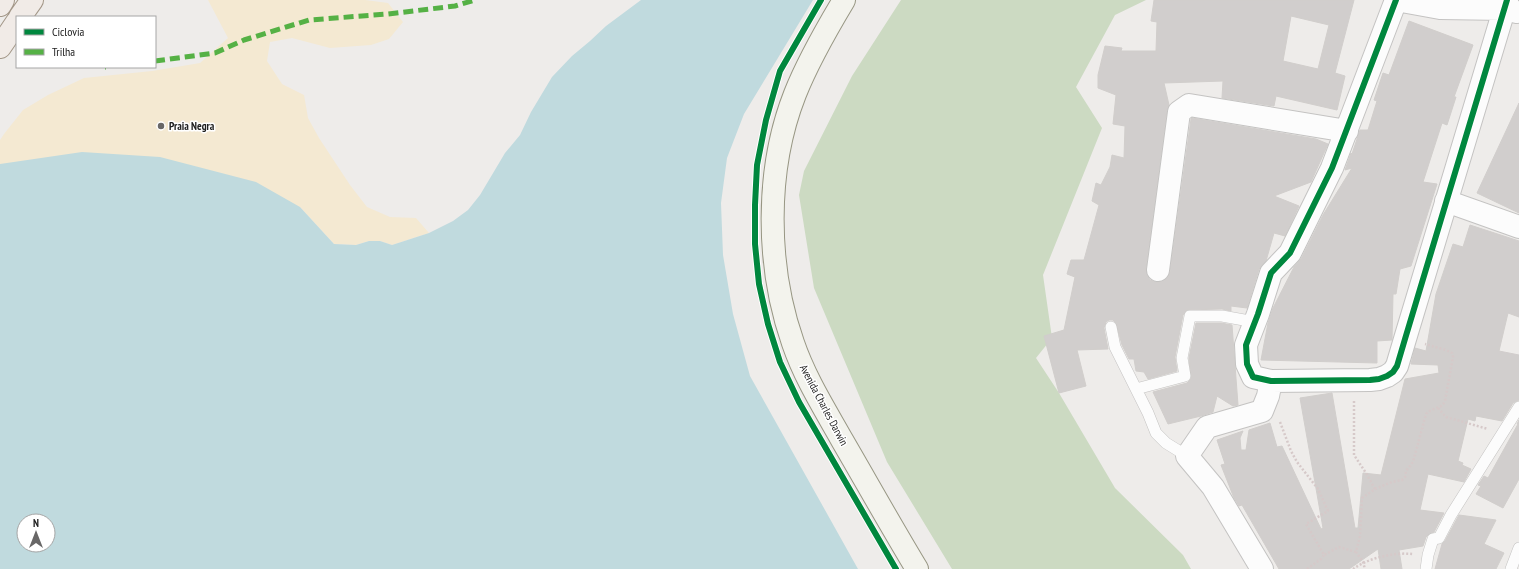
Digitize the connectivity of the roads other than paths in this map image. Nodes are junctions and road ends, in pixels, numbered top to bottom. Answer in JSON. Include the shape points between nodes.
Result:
{"nodes":[{"id":1,"x":3,"y":0,"type":"edge"},
{"id":2,"x":32,"y":0,"type":"edge"},
{"id":3,"x":844,"y":0,"type":"edge"},
{"id":4,"x":1396,"y":0,"type":"edge"},
{"id":5,"x":0,"y":5,"type":"edge"},
{"id":6,"x":1510,"y":7,"type":"edge"},
{"id":7,"x":21,"y":16,"type":"edge"},
{"id":8,"x":16,"y":23,"type":"edge"},
{"id":9,"x":0,"y":47,"type":"edge"},
{"id":10,"x":1347,"y":131,"type":"junction"},
{"id":11,"x":1446,"y":201,"type":"junction"},
{"id":12,"x":1519,"y":227,"type":"edge"},
{"id":13,"x":1158,"y":270,"type":"dead end"},
{"id":14,"x":1255,"y":322,"type":"junction"},
{"id":15,"x":1111,"y":327,"type":"dead end"},
{"id":16,"x":1136,"y":389,"type":"junction"},
{"id":17,"x":1269,"y":389,"type":"junction"},
{"id":18,"x":1519,"y":407,"type":"edge"},
{"id":19,"x":1187,"y":456,"type":"junction"},
{"id":20,"x":1519,"y":548,"type":"edge"},
{"id":21,"x":917,"y":569,"type":"edge"},
{"id":22,"x":1262,"y":569,"type":"edge"},
{"id":23,"x":1426,"y":569,"type":"edge"},
{"id":24,"x":1511,"y":569,"type":"edge"}],
"edges":[{"from":1,"to":5,"type":"main road"},
{"from":2,"to":7,"type":"main road"},
{"from":3,"to":21,"type":"main road","name":"Avenida Charles Darwin","via":[[809,62],[785,126],[777,164],[773,206],[774,260],[780,300],[807,378]]},
{"from":4,"to":6,"type":"street","via":[[1440,8]]},
{"from":4,"to":10,"type":"street"},
{"from":6,"to":11,"type":"street"},
{"from":8,"to":9,"type":"main road"},
{"from":10,"to":13,"type":"street","via":[[1189,105],[1179,112]]},
{"from":10,"to":14,"type":"street","via":[[1332,168],[1290,253],[1271,273]]},
{"from":11,"to":12,"type":"street"},
{"from":11,"to":17,"type":"street","via":[[1397,366],[1393,372],[1379,379]]},
{"from":14,"to":16,"type":"lane","via":[[1222,316],[1190,316],[1182,358],[1185,376]]},
{"from":14,"to":17,"type":"street","via":[[1246,345],[1247,364],[1254,378]]},
{"from":15,"to":16,"type":"lane","via":[[1115,347]]},
{"from":16,"to":19,"type":"lane","via":[[1156,433],[1166,443]]},
{"from":17,"to":19,"type":"street","via":[[1262,411],[1207,427]]},
{"from":18,"to":23,"type":"lane","via":[[1439,538],[1433,539]]},
{"from":19,"to":22,"type":"street","via":[[1213,487]]},
{"from":20,"to":24,"type":"lane"}]}
